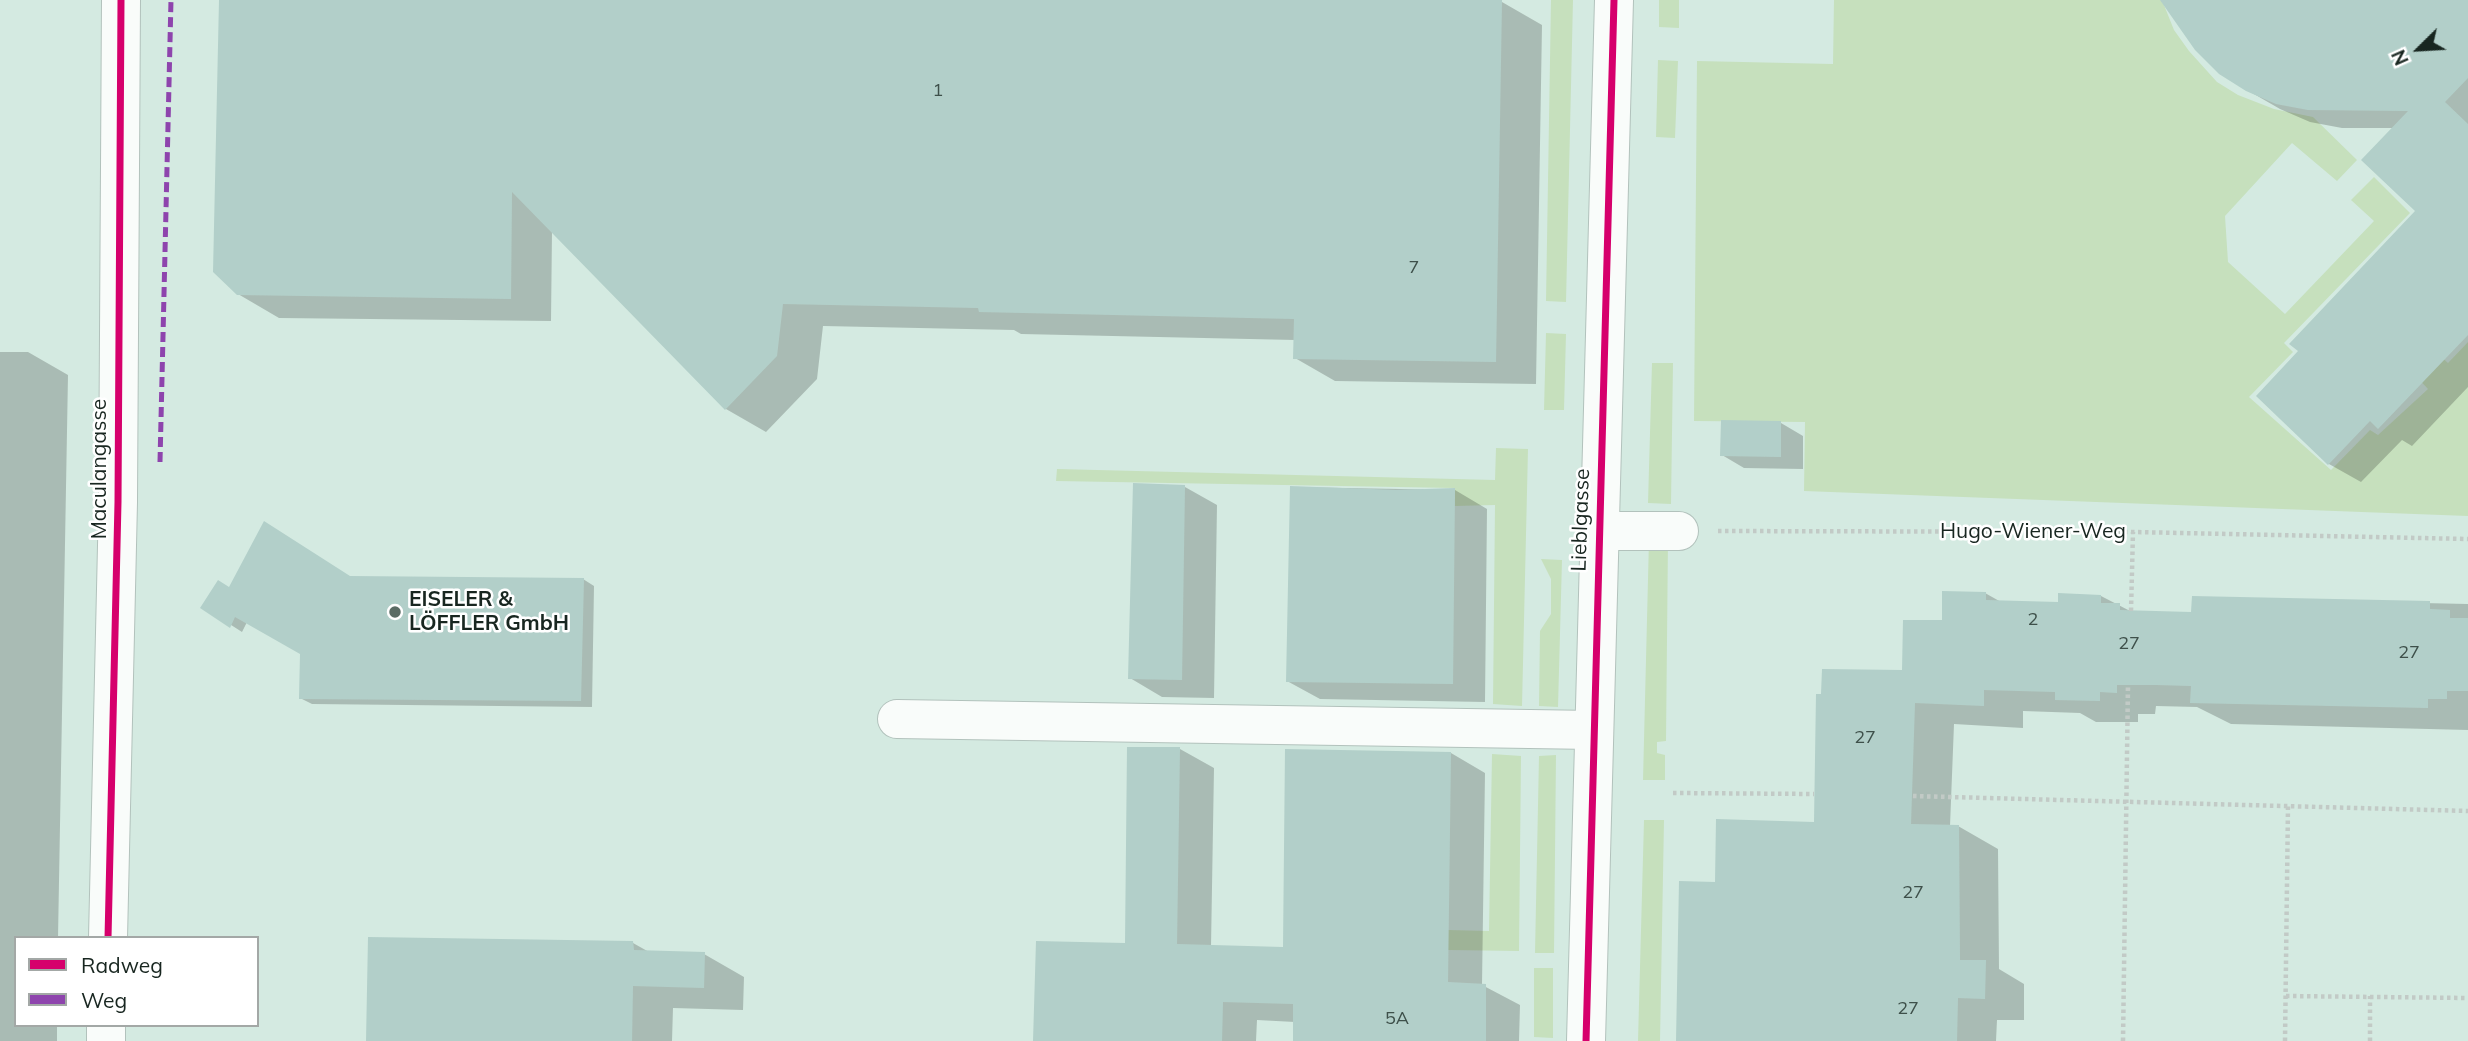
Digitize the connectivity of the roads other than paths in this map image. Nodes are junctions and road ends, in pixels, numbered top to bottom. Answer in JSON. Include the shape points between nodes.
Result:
{"nodes":[{"id":1,"x":121,"y":0,"type":"edge"},
{"id":2,"x":1614,"y":0,"type":"edge"},
{"id":3,"x":1598,"y":531,"type":"junction"},
{"id":4,"x":1679,"y":531,"type":"road end"},
{"id":5,"x":897,"y":719,"type":"dead end"},
{"id":6,"x":1593,"y":730,"type":"junction"},
{"id":7,"x":108,"y":936,"type":"edge"},
{"id":8,"x":1586,"y":1041,"type":"edge"}],
"edges":[{"from":1,"to":7,"type":"street","name":"Maculangasse","via":[[118,515]]},
{"from":2,"to":3,"type":"street","name":"Lieblgasse"},
{"from":3,"to":4,"type":"street"},
{"from":3,"to":6,"type":"street","name":"Lieblgasse"},
{"from":5,"to":6,"type":"street"},
{"from":6,"to":8,"type":"street","name":"Lieblgasse"}]}
